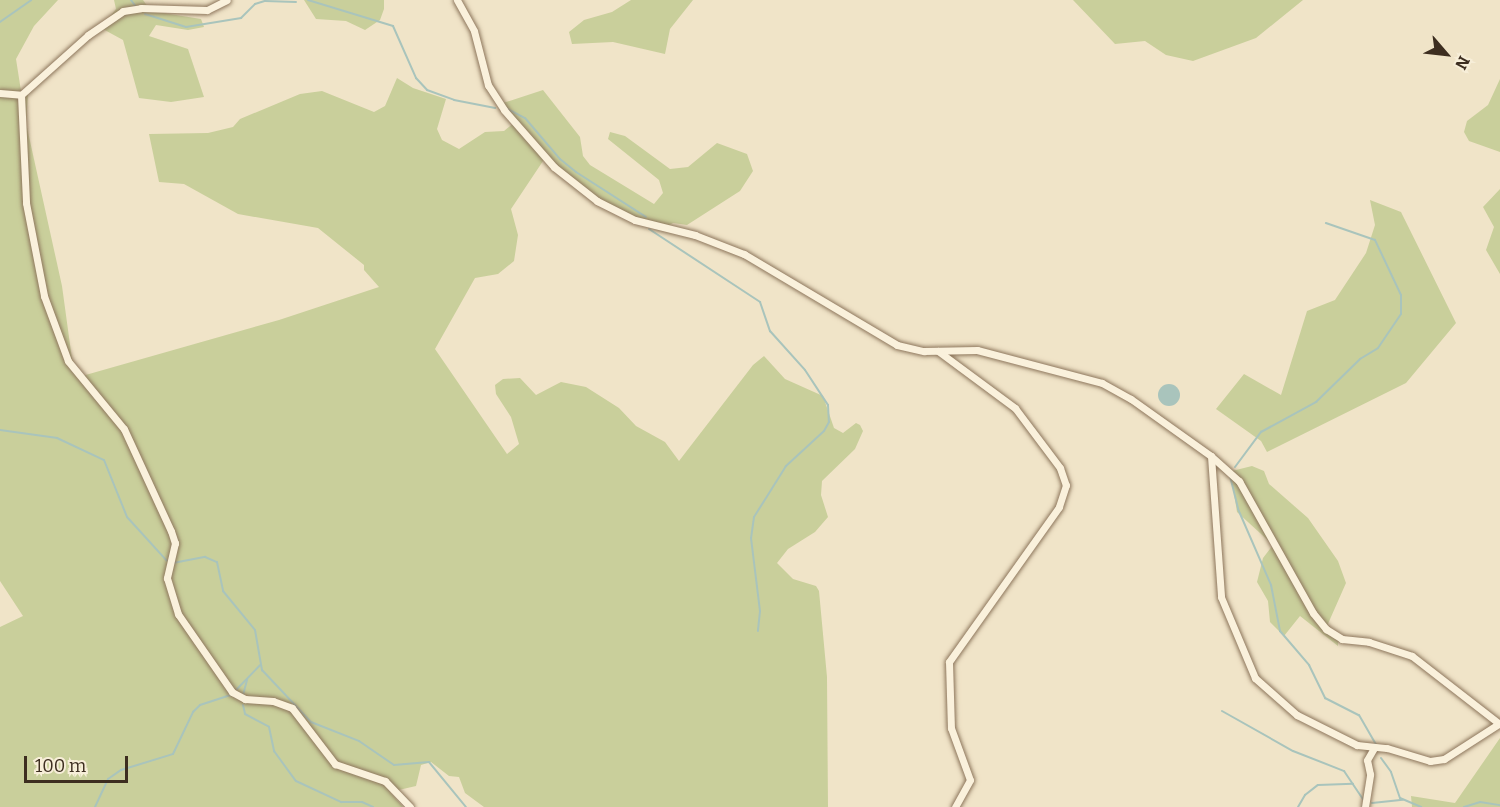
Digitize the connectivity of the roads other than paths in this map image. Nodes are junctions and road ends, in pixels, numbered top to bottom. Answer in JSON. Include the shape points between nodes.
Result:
{"nodes":[{"id":1,"x":227,"y":0,"type":"edge"},
{"id":2,"x":457,"y":0,"type":"edge"},
{"id":3,"x":0,"y":93,"type":"edge"},
{"id":4,"x":21,"y":95,"type":"junction"},
{"id":5,"x":938,"y":351,"type":"junction"},
{"id":6,"x":1211,"y":456,"type":"junction"},
{"id":7,"x":1499,"y":722,"type":"edge"},
{"id":8,"x":1374,"y":748,"type":"junction"},
{"id":9,"x":410,"y":807,"type":"edge"},
{"id":10,"x":956,"y":807,"type":"edge"},
{"id":11,"x":1365,"y":807,"type":"edge"}],
"edges":[{"from":1,"to":4,"type":"street","via":[[220,7],[207,10],[123,11],[88,35]]},
{"from":2,"to":5,"type":"street","via":[[474,31],[488,85],[538,150],[584,192],[635,220],[695,235],[744,254],[816,294],[889,342],[913,350]]},
{"from":3,"to":4,"type":"street"},
{"from":4,"to":9,"type":"street","via":[[26,203],[44,296],[68,361],[124,429],[171,531],[175,543],[167,578],[178,614],[232,692],[245,699],[273,701],[292,708],[335,764],[385,781]]},
{"from":5,"to":6,"type":"street","via":[[977,350],[1094,379],[1131,399]]},
{"from":5,"to":10,"type":"street","via":[[1015,408],[1060,468],[1066,485],[1059,507],[949,662],[951,728],[970,780]]},
{"from":6,"to":7,"type":"street","via":[[1239,481],[1313,613],[1326,629],[1342,639],[1369,642],[1412,656]]},
{"from":6,"to":8,"type":"street","via":[[1219,588],[1255,678],[1297,716],[1350,743]]},
{"from":7,"to":8,"type":"street","via":[[1437,761]]},
{"from":8,"to":11,"type":"street","via":[[1367,760],[1370,774]]}]}
